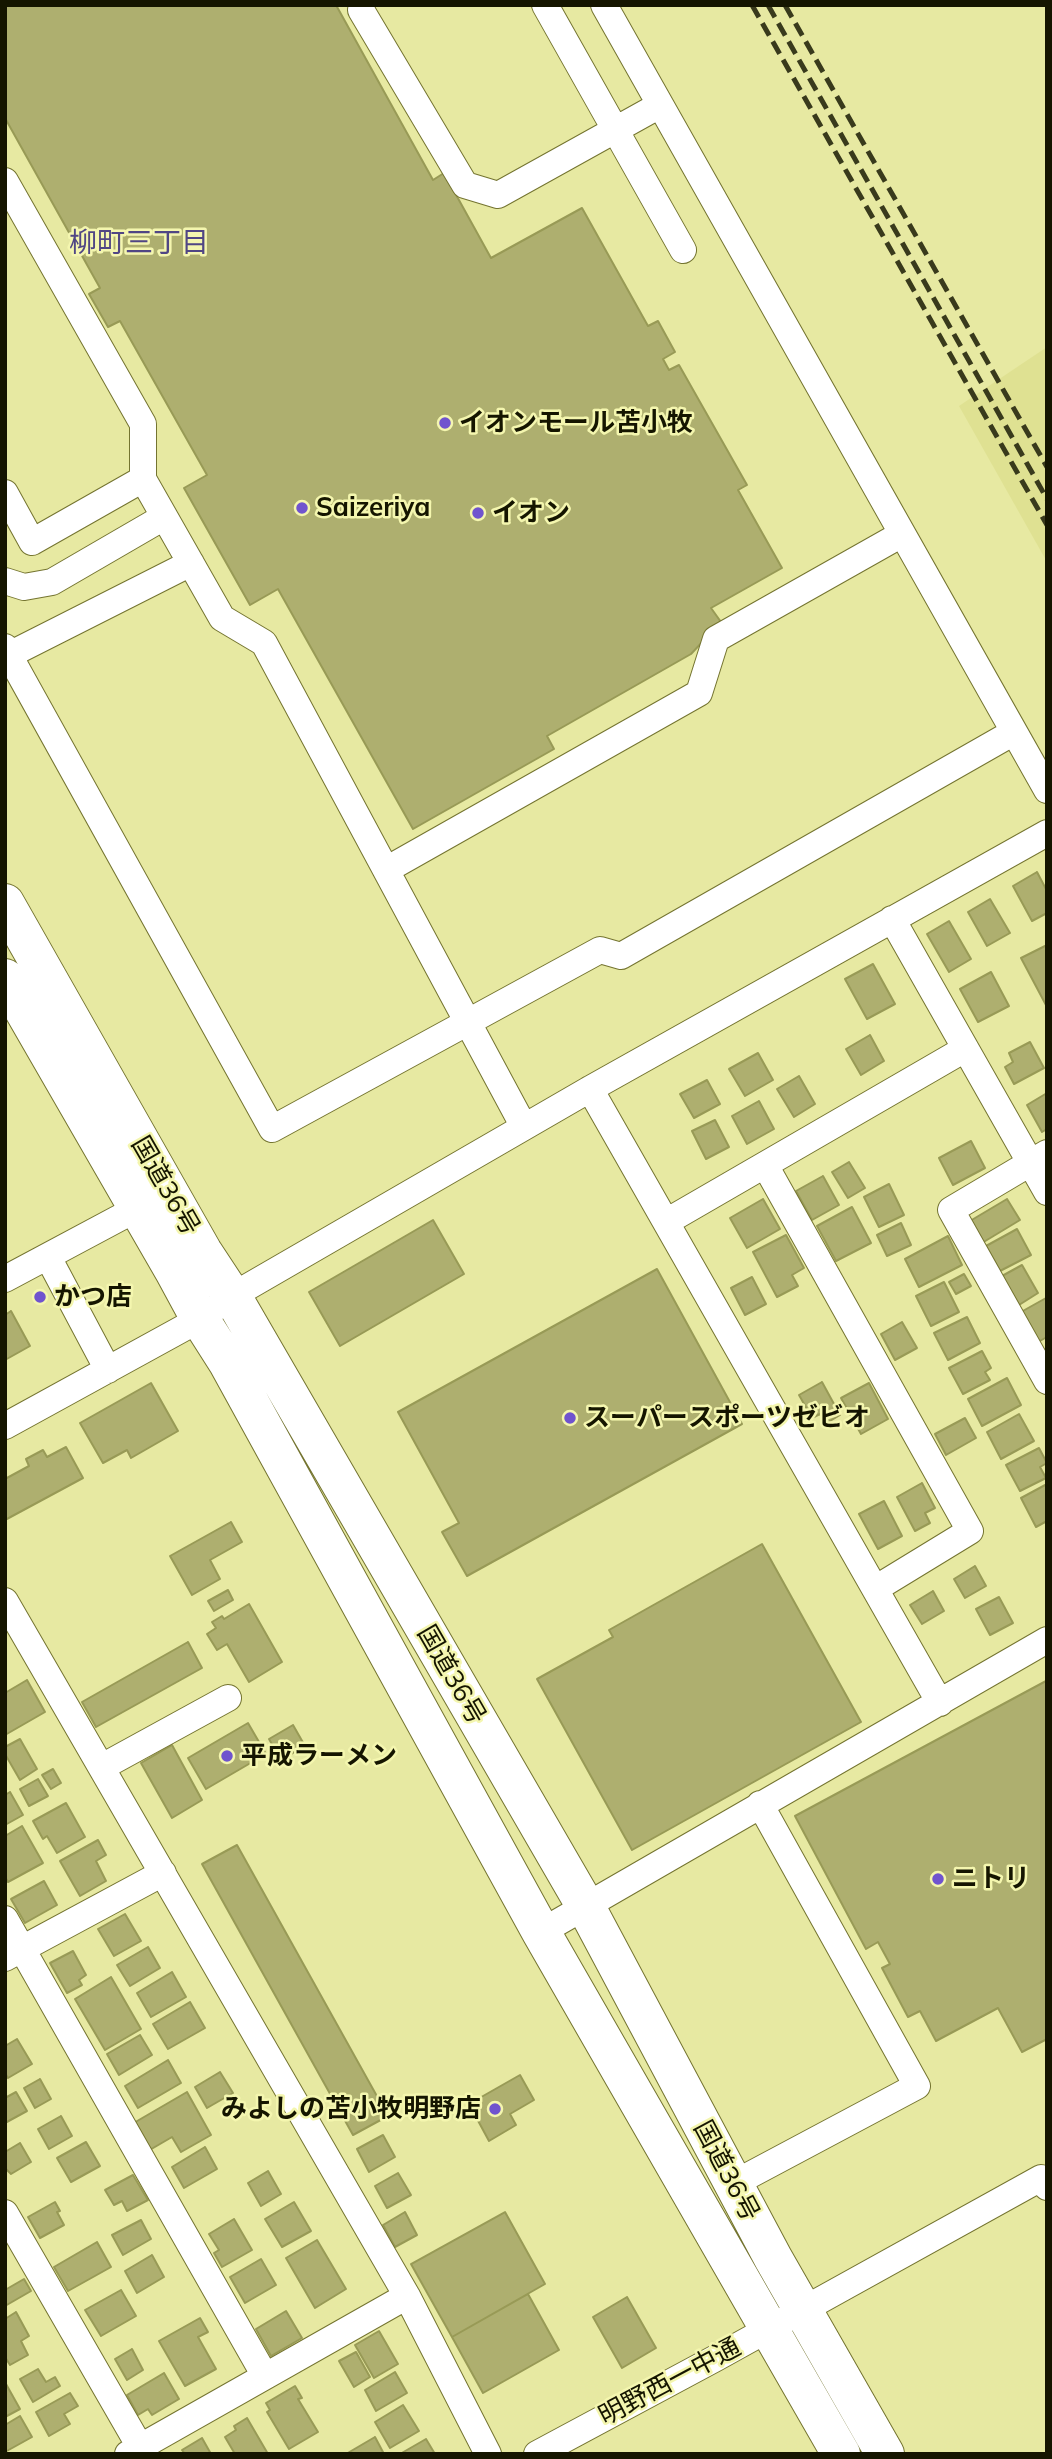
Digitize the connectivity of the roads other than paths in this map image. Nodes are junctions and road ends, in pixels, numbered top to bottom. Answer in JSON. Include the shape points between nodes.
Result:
{"nodes":[{"id":1,"x":362,"y":5,"type":"edge"},
{"id":2,"x":545,"y":5,"type":"edge"},
{"id":3,"x":604,"y":5,"type":"edge"},
{"id":4,"x":660,"y":105,"type":"junction"},
{"id":5,"x":615,"y":130,"type":"junction"},
{"id":6,"x":5,"y":181,"type":"edge"},
{"id":7,"x":683,"y":250,"type":"dead end"},
{"id":8,"x":143,"y":479,"type":"junction"},
{"id":9,"x":5,"y":493,"type":"edge"},
{"id":10,"x":164,"y":517,"type":"junction"},
{"id":11,"x":902,"y":534,"type":"junction"},
{"id":12,"x":191,"y":562,"type":"junction"},
{"id":13,"x":5,"y":581,"type":"edge"},
{"id":14,"x":7,"y":651,"type":"edge"},
{"id":15,"x":1014,"y":732,"type":"junction"},
{"id":16,"x":1047,"y":790,"type":"edge"},
{"id":17,"x":1047,"y":833,"type":"edge"},
{"id":18,"x":386,"y":870,"type":"junction"},
{"id":19,"x":5,"y":903,"type":"edge"},
{"id":20,"x":891,"y":919,"type":"junction"},
{"id":21,"x":5,"y":978,"type":"edge"},
{"id":22,"x":468,"y":1023,"type":"junction"},
{"id":23,"x":965,"y":1049,"type":"junction"},
{"id":24,"x":590,"y":1089,"type":"junction"},
{"id":25,"x":524,"y":1127,"type":"junction"},
{"id":26,"x":1038,"y":1158,"type":"edge"},
{"id":27,"x":765,"y":1165,"type":"junction"},
{"id":28,"x":1047,"y":1192,"type":"edge"},
{"id":29,"x":138,"y":1208,"type":"junction"},
{"id":30,"x":666,"y":1222,"type":"junction"},
{"id":31,"x":48,"y":1256,"type":"junction"},
{"id":32,"x":5,"y":1279,"type":"edge"},
{"id":33,"x":232,"y":1296,"type":"junction"},
{"id":34,"x":200,"y":1319,"type":"junction"},
{"id":35,"x":108,"y":1370,"type":"junction"},
{"id":36,"x":1047,"y":1381,"type":"edge"},
{"id":37,"x":5,"y":1426,"type":"edge"},
{"id":38,"x":875,"y":1589,"type":"junction"},
{"id":39,"x":5,"y":1601,"type":"edge"},
{"id":40,"x":1046,"y":1643,"type":"edge"},
{"id":41,"x":228,"y":1698,"type":"dead end"},
{"id":42,"x":940,"y":1703,"type":"junction"},
{"id":43,"x":102,"y":1768,"type":"junction"},
{"id":44,"x":760,"y":1804,"type":"junction"},
{"id":45,"x":163,"y":1873,"type":"junction"},
{"id":46,"x":586,"y":1906,"type":"junction"},
{"id":47,"x":5,"y":1919,"type":"edge"},
{"id":48,"x":541,"y":1932,"type":"junction"},
{"id":49,"x":14,"y":1953,"type":"edge"},
{"id":50,"x":733,"y":2184,"type":"junction"},
{"id":51,"x":1047,"y":2187,"type":"edge"},
{"id":52,"x":5,"y":2213,"type":"edge"},
{"id":53,"x":408,"y":2297,"type":"junction"},
{"id":54,"x":803,"y":2310,"type":"junction"},
{"id":55,"x":770,"y":2328,"type":"junction"},
{"id":56,"x":265,"y":2376,"type":"junction"},
{"id":57,"x":134,"y":2450,"type":"edge"},
{"id":58,"x":488,"y":2454,"type":"edge"},
{"id":59,"x":537,"y":2454,"type":"edge"},
{"id":60,"x":841,"y":2454,"type":"edge"},
{"id":61,"x":885,"y":2454,"type":"edge"}],
"edges":[{"from":1,"to":5,"type":"street","via":[[465,185],[498,195]]},
{"from":2,"to":5,"type":"street"},
{"from":3,"to":4,"type":"street"},
{"from":4,"to":5,"type":"street"},
{"from":4,"to":11,"type":"street"},
{"from":5,"to":7,"type":"street"},
{"from":6,"to":8,"type":"street","via":[[142,424]]},
{"from":8,"to":9,"type":"street","via":[[32,542]]},
{"from":8,"to":10,"type":"street"},
{"from":10,"to":12,"type":"street"},
{"from":10,"to":13,"type":"street","via":[[52,582],[24,587]]},
{"from":11,"to":15,"type":"street"},
{"from":11,"to":18,"type":"street","via":[[716,639],[699,693]]},
{"from":12,"to":14,"type":"street"},
{"from":12,"to":18,"type":"street","via":[[222,618],[264,643]]},
{"from":14,"to":22,"type":"street","via":[[272,1129]]},
{"from":15,"to":16,"type":"street"},
{"from":15,"to":22,"type":"street","via":[[621,956],[600,950]]},
{"from":17,"to":20,"type":"street"},
{"from":18,"to":22,"type":"street"},
{"from":19,"to":33,"type":"highway","name":"国道36号"},
{"from":20,"to":23,"type":"street"},
{"from":20,"to":24,"type":"street"},
{"from":21,"to":29,"type":"highway","name":"国道36号"},
{"from":22,"to":25,"type":"street"},
{"from":23,"to":26,"type":"street"},
{"from":23,"to":27,"type":"street"},
{"from":24,"to":25,"type":"street"},
{"from":24,"to":30,"type":"street"},
{"from":25,"to":33,"type":"street"},
{"from":26,"to":28,"type":"street"},
{"from":26,"to":36,"type":"street","via":[[951,1210]]},
{"from":27,"to":30,"type":"street"},
{"from":27,"to":38,"type":"street","via":[[970,1531]]},
{"from":29,"to":31,"type":"street"},
{"from":29,"to":34,"type":"highway","name":"国道36号"},
{"from":30,"to":38,"type":"street"},
{"from":31,"to":32,"type":"street"},
{"from":31,"to":35,"type":"street"},
{"from":33,"to":34,"type":"street"},
{"from":33,"to":46,"type":"highway","name":"国道36号"},
{"from":34,"to":35,"type":"street"},
{"from":34,"to":48,"type":"highway","name":"国道36号"},
{"from":35,"to":37,"type":"street"},
{"from":38,"to":42,"type":"street"},
{"from":39,"to":43,"type":"street"},
{"from":40,"to":42,"type":"street"},
{"from":41,"to":43,"type":"street"},
{"from":42,"to":44,"type":"street"},
{"from":43,"to":45,"type":"street"},
{"from":44,"to":46,"type":"street"},
{"from":44,"to":50,"type":"street","via":[[917,2086]]},
{"from":45,"to":49,"type":"street"},
{"from":45,"to":53,"type":"street"},
{"from":46,"to":48,"type":"street"},
{"from":46,"to":50,"type":"highway","name":"国道36号"},
{"from":47,"to":49,"type":"street"},
{"from":48,"to":55,"type":"highway","name":"国道36号"},
{"from":49,"to":56,"type":"street"},
{"from":50,"to":54,"type":"highway","name":"国道36号"},
{"from":51,"to":54,"type":"street","name":"明野西一中通","via":[[1041,2178]]},
{"from":52,"to":57,"type":"street"},
{"from":53,"to":56,"type":"street"},
{"from":53,"to":58,"type":"street"},
{"from":54,"to":55,"type":"street","name":"明野西一中通"},
{"from":54,"to":61,"type":"highway","name":"国道36号"},
{"from":55,"to":59,"type":"street","name":"明野西一中通"},
{"from":55,"to":60,"type":"highway","name":"国道36号"},
{"from":56,"to":57,"type":"street"}]}
